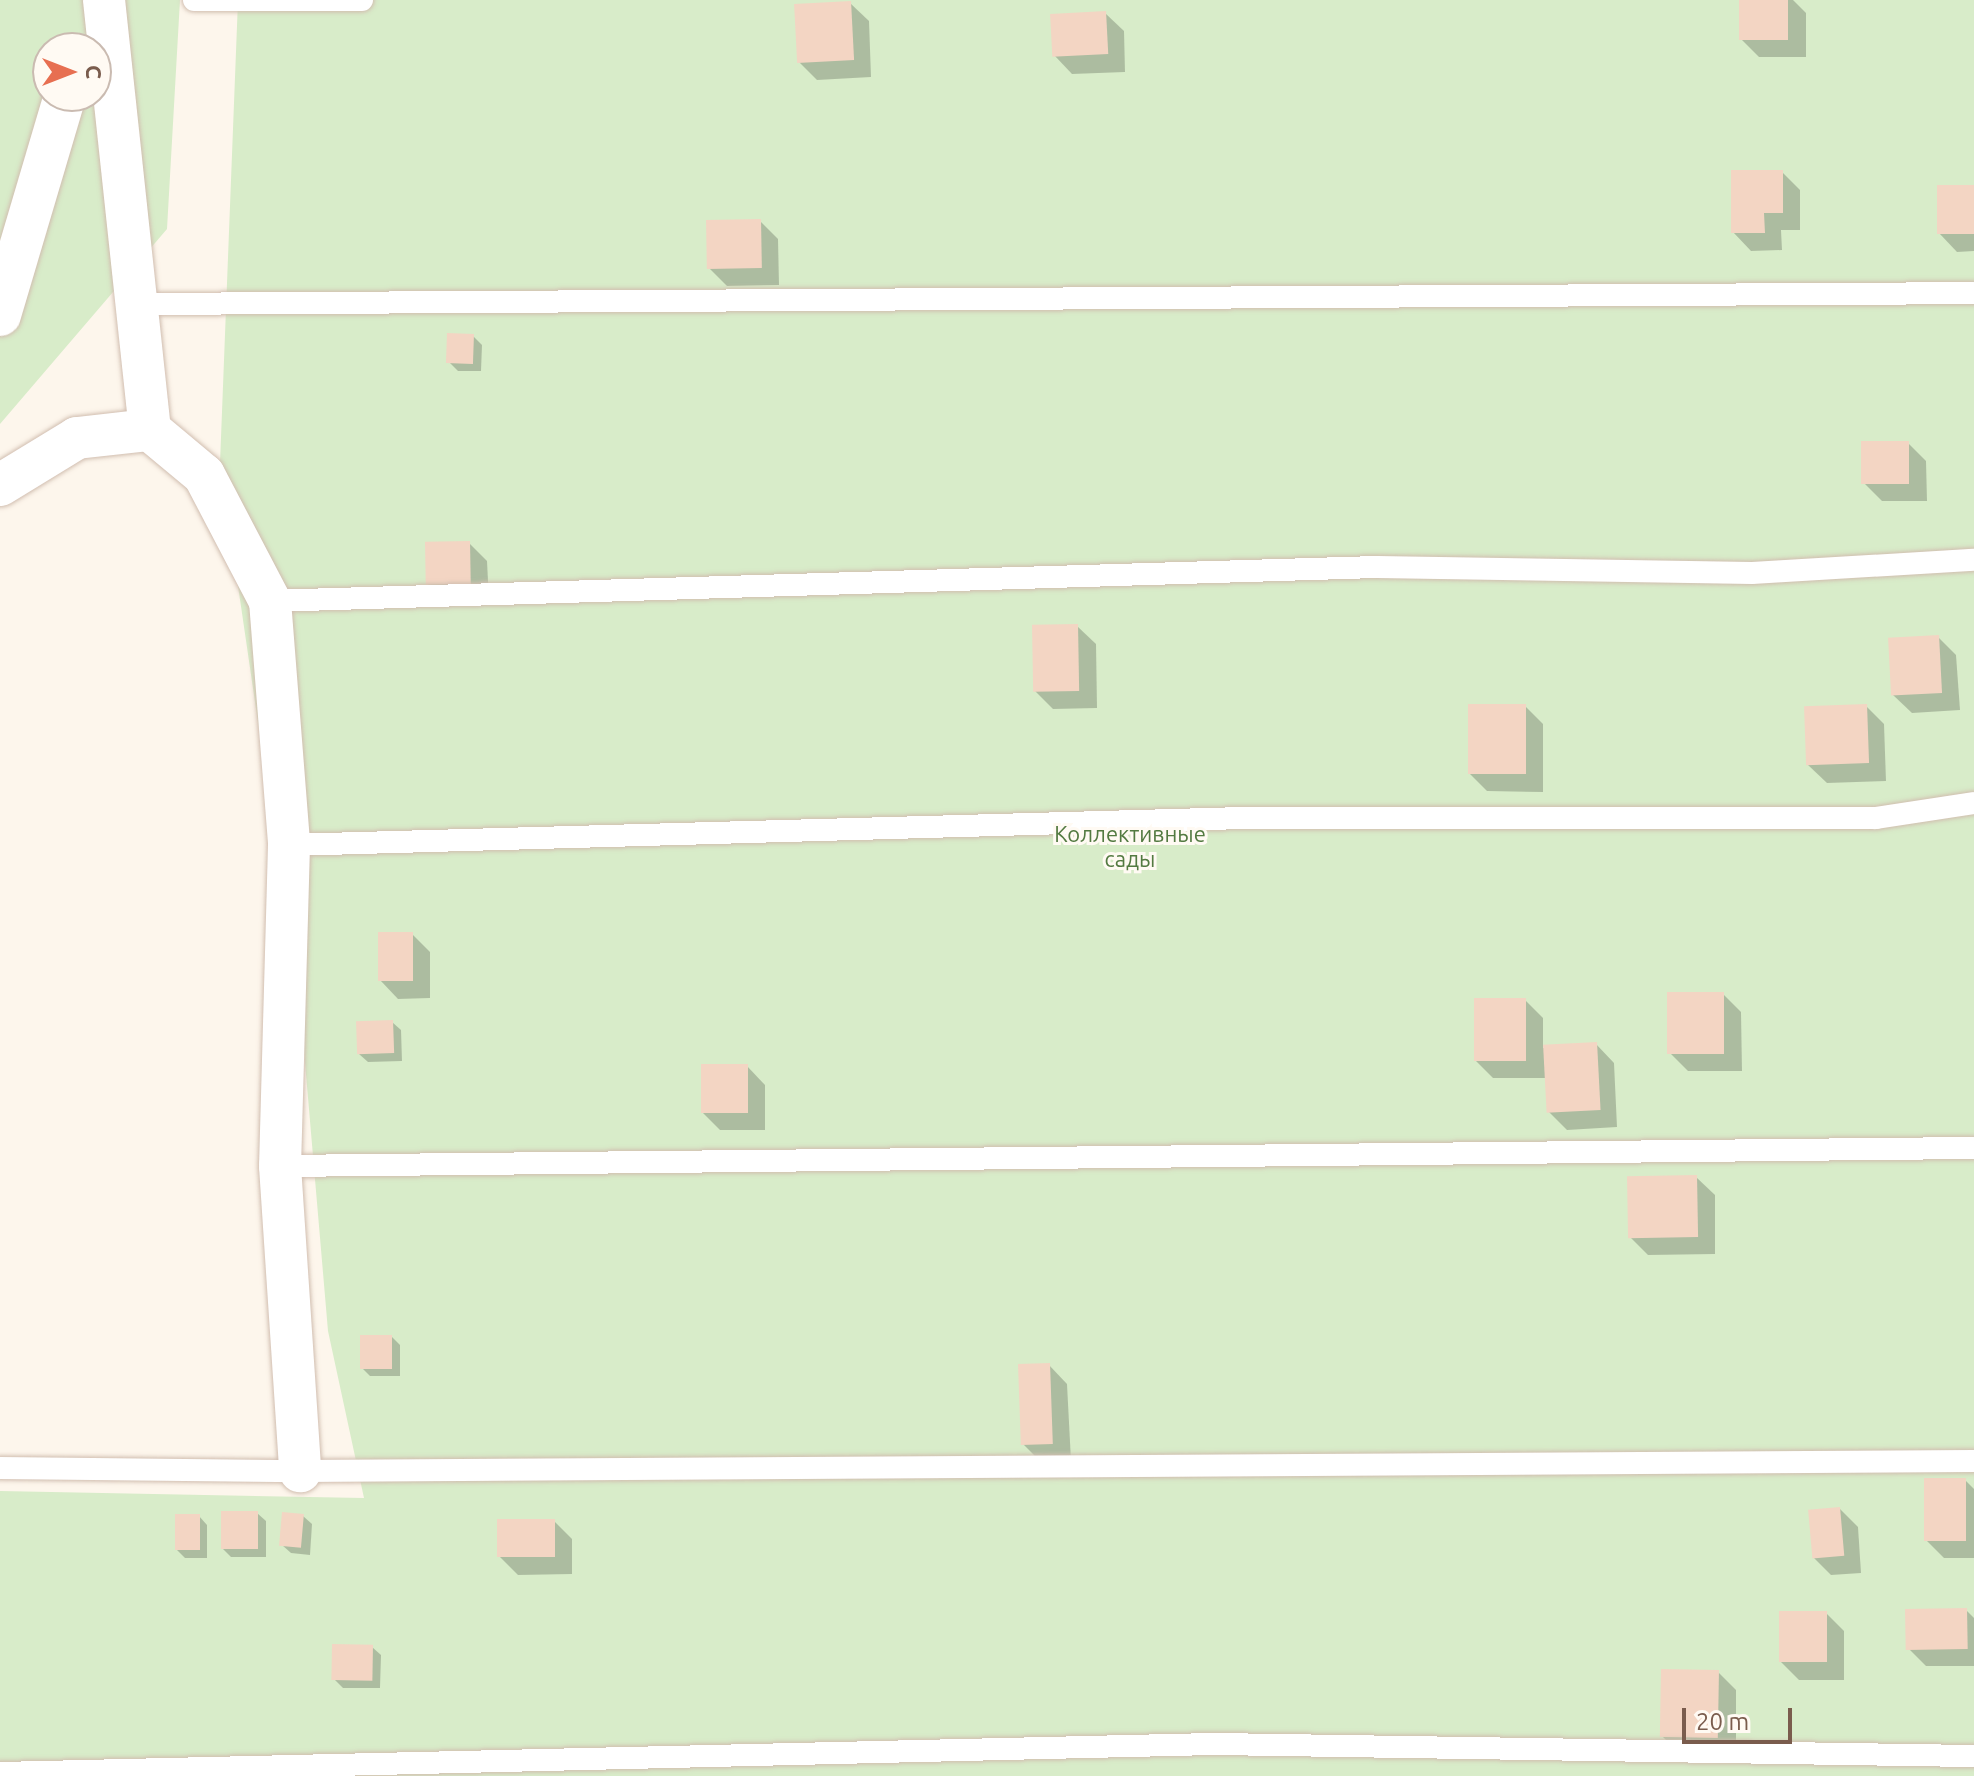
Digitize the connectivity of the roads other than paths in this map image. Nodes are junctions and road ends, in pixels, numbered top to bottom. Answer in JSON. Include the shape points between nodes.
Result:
{"nodes":[{"id":1,"x":97,"y":0,"type":"edge"},
{"id":2,"x":104,"y":0,"type":"edge"},
{"id":3,"x":194,"y":0,"type":"edge"},
{"id":4,"x":362,"y":0,"type":"edge"},
{"id":5,"x":86,"y":32,"type":"edge"},
{"id":6,"x":60,"y":112,"type":"edge"},
{"id":7,"x":1974,"y":293,"type":"edge"},
{"id":8,"x":137,"y":304,"type":"junction"},
{"id":9,"x":0,"y":315,"type":"edge"},
{"id":10,"x":150,"y":430,"type":"junction"},
{"id":11,"x":0,"y":485,"type":"edge"},
{"id":12,"x":1974,"y":560,"type":"edge"},
{"id":13,"x":270,"y":601,"type":"junction"},
{"id":14,"x":1974,"y":803,"type":"edge"},
{"id":15,"x":289,"y":845,"type":"junction"},
{"id":16,"x":1974,"y":1148,"type":"edge"},
{"id":17,"x":280,"y":1166,"type":"junction"},
{"id":18,"x":1974,"y":1461,"type":"edge"},
{"id":19,"x":0,"y":1468,"type":"edge"},
{"id":20,"x":300,"y":1471,"type":"junction"},
{"id":21,"x":1974,"y":1756,"type":"edge"},
{"id":22,"x":0,"y":1773,"type":"edge"}],
"edges":[{"from":1,"to":5,"type":"street"},
{"from":2,"to":8,"type":"street"},
{"from":3,"to":4,"type":"lane"},
{"from":6,"to":9,"type":"street"},
{"from":7,"to":8,"type":"lane"},
{"from":8,"to":10,"type":"street"},
{"from":10,"to":11,"type":"street","via":[[77,438]]},
{"from":10,"to":13,"type":"street","via":[[204,475]]},
{"from":12,"to":13,"type":"lane","via":[[1752,573],[1377,567]]},
{"from":13,"to":15,"type":"street"},
{"from":14,"to":15,"type":"lane","via":[[1876,818],[1246,818]]},
{"from":15,"to":17,"type":"street"},
{"from":16,"to":17,"type":"lane"},
{"from":17,"to":20,"type":"street"},
{"from":18,"to":20,"type":"lane"},
{"from":19,"to":20,"type":"lane"},
{"from":21,"to":22,"type":"lane","via":[[1216,1744]]}]}
